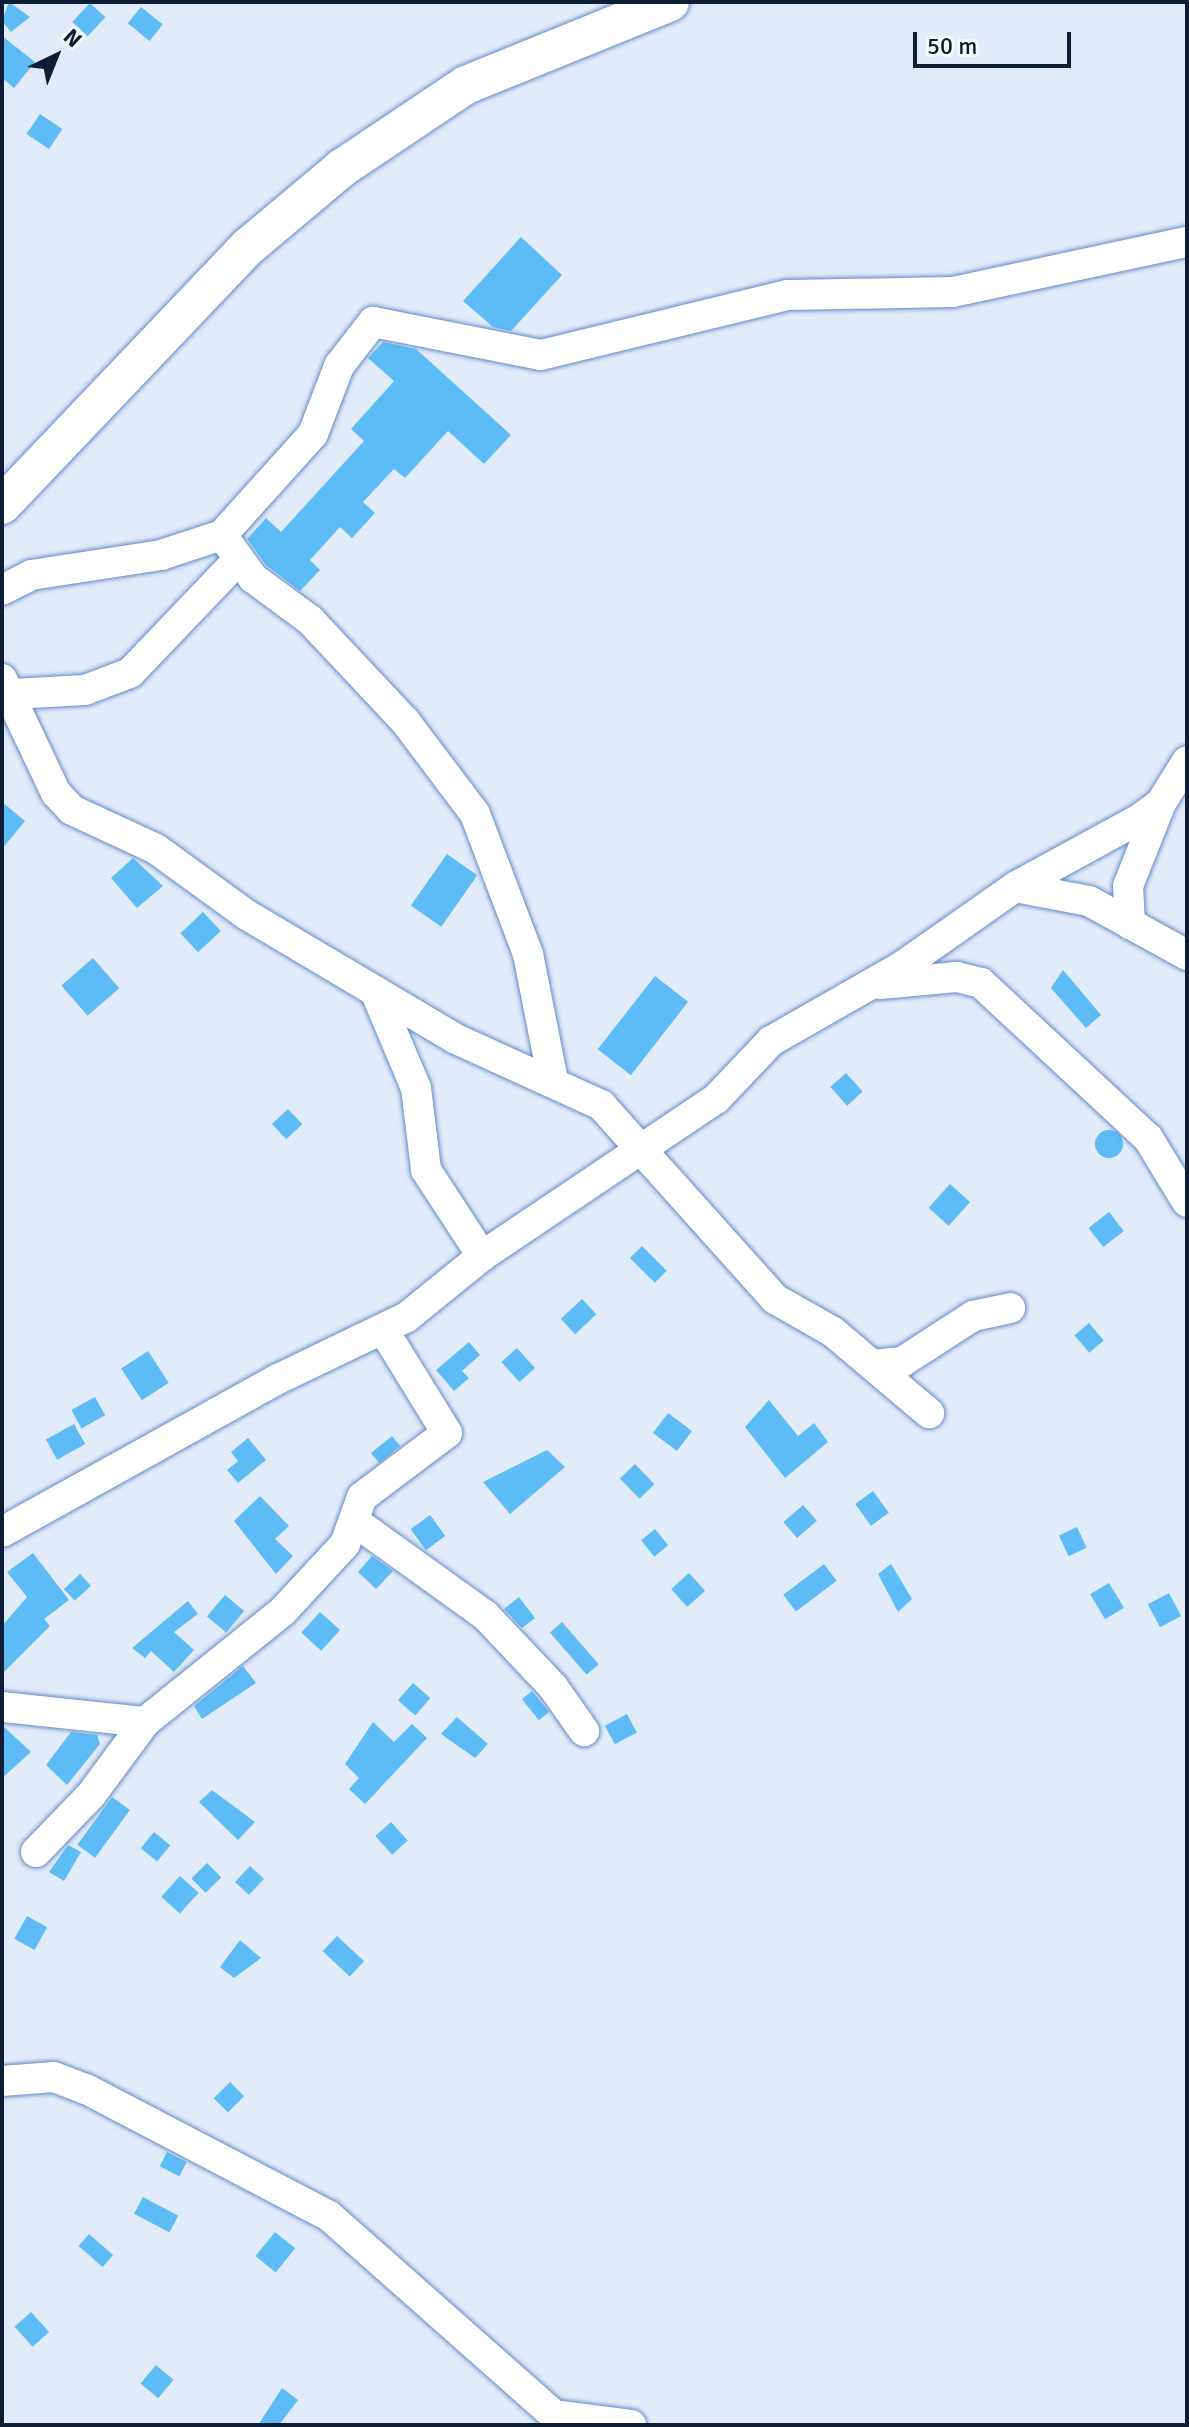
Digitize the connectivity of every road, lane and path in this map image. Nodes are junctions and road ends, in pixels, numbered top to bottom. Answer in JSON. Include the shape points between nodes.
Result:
{"nodes":[{"id":1,"x":670,"y":2,"type":"edge"},
{"id":2,"x":1187,"y":242,"type":"edge"},
{"id":3,"x":2,"y":505,"type":"edge"},
{"id":4,"x":222,"y":535,"type":"junction"},
{"id":5,"x":237,"y":561,"type":"junction"},
{"id":6,"x":2,"y":590,"type":"edge"},
{"id":7,"x":8,"y":686,"type":"edge"},
{"id":8,"x":1187,"y":761,"type":"edge"},
{"id":9,"x":1161,"y":803,"type":"junction"},
{"id":10,"x":1015,"y":887,"type":"junction"},
{"id":11,"x":1130,"y":924,"type":"junction"},
{"id":12,"x":1187,"y":955,"type":"edge"},
{"id":13,"x":870,"y":985,"type":"junction"},
{"id":14,"x":375,"y":991,"type":"junction"},
{"id":15,"x":553,"y":1080,"type":"junction"},
{"id":16,"x":640,"y":1154,"type":"junction"},
{"id":17,"x":1187,"y":1202,"type":"edge"},
{"id":18,"x":482,"y":1256,"type":"junction"},
{"id":19,"x":1010,"y":1308,"type":"dead end"},
{"id":20,"x":384,"y":1331,"type":"junction"},
{"id":21,"x":873,"y":1365,"type":"junction"},
{"id":22,"x":929,"y":1413,"type":"dead end"},
{"id":23,"x":354,"y":1521,"type":"junction"},
{"id":24,"x":2,"y":1532,"type":"edge"},
{"id":25,"x":2,"y":1707,"type":"edge"},
{"id":26,"x":145,"y":1722,"type":"junction"},
{"id":27,"x":584,"y":1731,"type":"dead end"},
{"id":28,"x":36,"y":1852,"type":"dead end"},
{"id":29,"x":2,"y":2081,"type":"edge"},
{"id":30,"x":631,"y":2425,"type":"edge"}],
"edges":[{"from":1,"to":3,"type":"main road","via":[[466,85],[342,168],[249,246]]},
{"from":2,"to":4,"type":"street","via":[[953,292],[788,295],[541,355],[373,322],[339,366],[313,434]]},
{"from":4,"to":5,"type":"street"},
{"from":4,"to":6,"type":"street","via":[[161,555],[31,575]]},
{"from":5,"to":7,"type":"street","via":[[130,673],[85,690]]},
{"from":5,"to":15,"type":"street","via":[[353,664],[451,774],[475,814],[528,954]]},
{"from":7,"to":14,"type":"street","via":[[56,793],[72,810],[156,849],[247,915]]},
{"from":8,"to":9,"type":"street"},
{"from":9,"to":10,"type":"street","via":[[1102,845]]},
{"from":9,"to":11,"type":"street","via":[[1128,886]]},
{"from":10,"to":11,"type":"street","via":[[1070,895]]},
{"from":10,"to":13,"type":"street"},
{"from":11,"to":12,"type":"street"},
{"from":13,"to":16,"type":"street","via":[[771,1041],[716,1099]]},
{"from":13,"to":17,"type":"street","via":[[957,977],[981,983],[1148,1138]]},
{"from":14,"to":15,"type":"street","via":[[454,1038]]},
{"from":14,"to":18,"type":"street","via":[[416,1088],[426,1170]]},
{"from":15,"to":16,"type":"street","via":[[601,1105]]},
{"from":16,"to":18,"type":"street"},
{"from":16,"to":21,"type":"street","via":[[775,1299]]},
{"from":18,"to":20,"type":"street"},
{"from":19,"to":21,"type":"street","via":[[973,1316],[902,1362]]},
{"from":20,"to":23,"type":"street","via":[[447,1433],[362,1497]]},
{"from":20,"to":24,"type":"street","via":[[276,1380]]},
{"from":21,"to":22,"type":"street"},
{"from":23,"to":26,"type":"street","via":[[345,1544],[283,1611]]},
{"from":23,"to":27,"type":"street","via":[[485,1615],[553,1687]]},
{"from":25,"to":26,"type":"street"},
{"from":26,"to":28,"type":"street","via":[[91,1795]]},
{"from":29,"to":30,"type":"street","via":[[54,2077],[86,2089],[329,2216],[554,2415]]}]}
